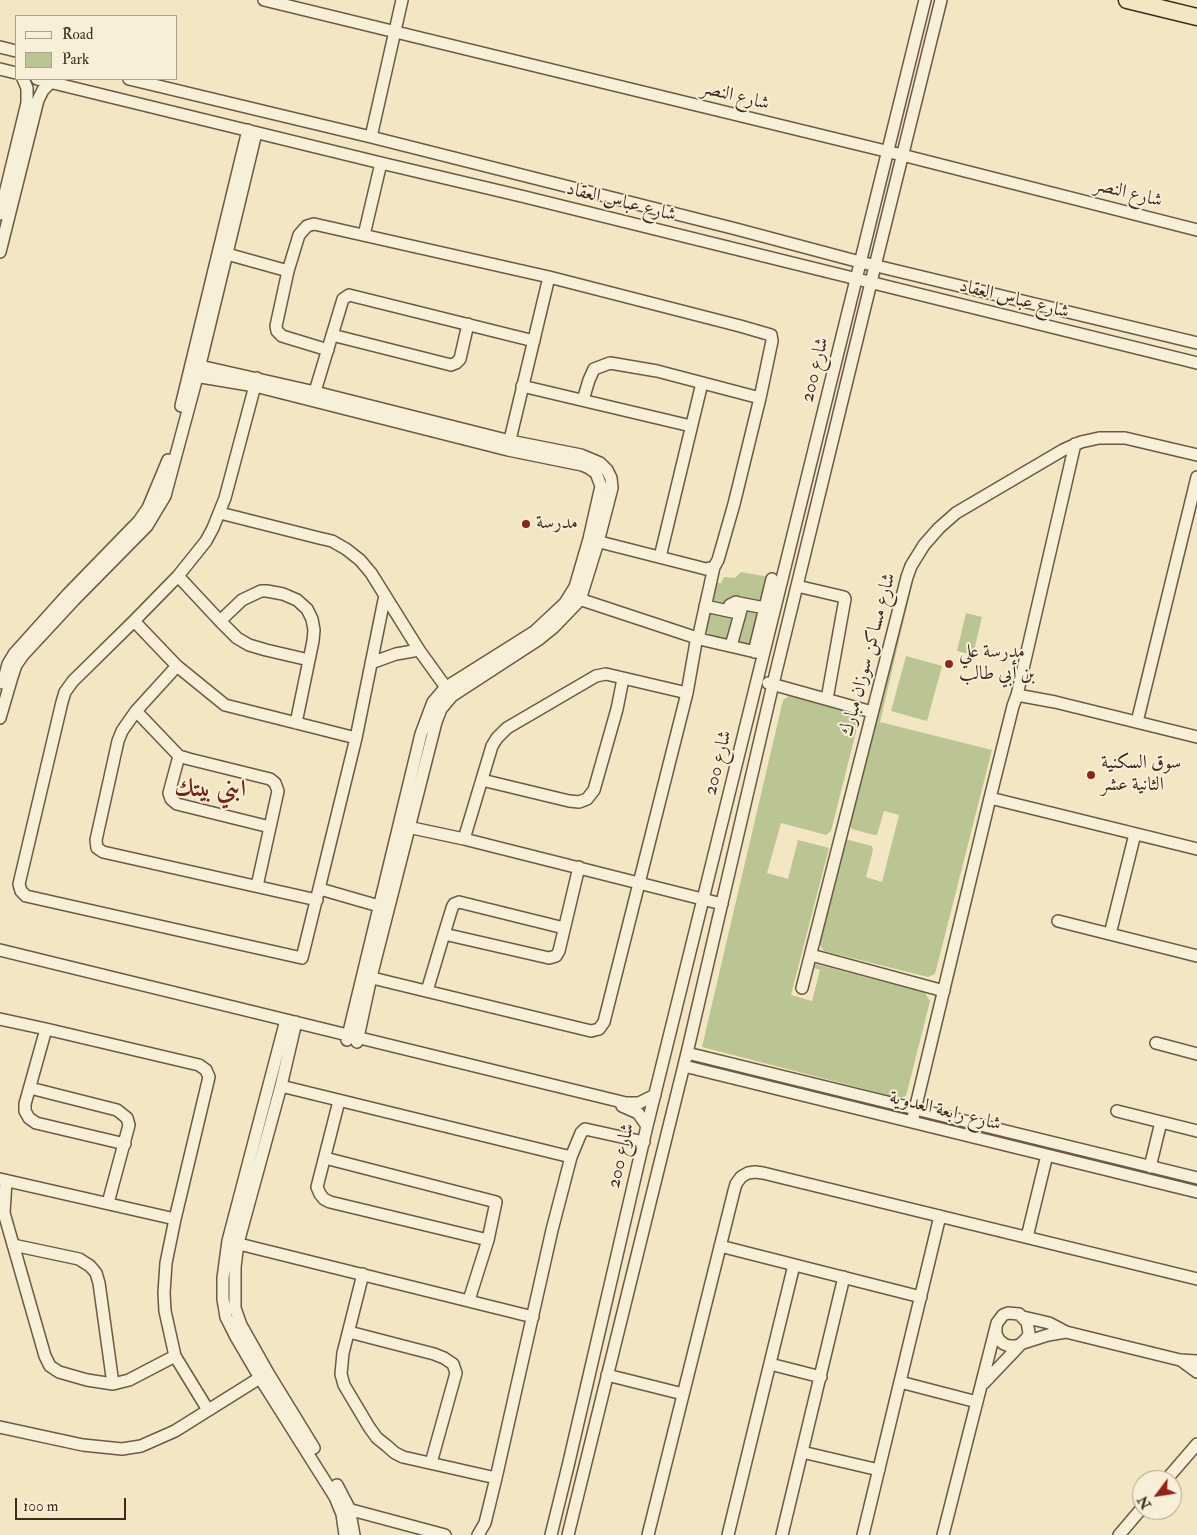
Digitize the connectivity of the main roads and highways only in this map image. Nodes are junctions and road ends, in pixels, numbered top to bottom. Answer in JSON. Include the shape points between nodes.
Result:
{"nodes":[{"id":1,"x":1128,"y":0,"type":"edge"},
{"id":2,"x":1197,"y":17,"type":"edge"}],
"edges":[{"from":1,"to":2,"type":"highway"}]}
